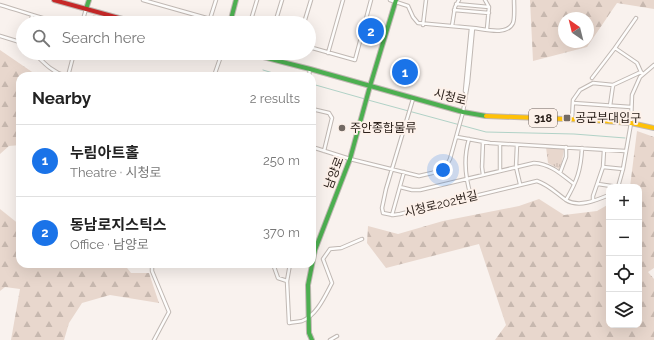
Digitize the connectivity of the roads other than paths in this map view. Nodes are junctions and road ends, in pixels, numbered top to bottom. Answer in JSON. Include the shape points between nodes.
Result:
{"nodes":[{"id":1,"x":54,"y":0,"type":"edge"},
{"id":2,"x":89,"y":0,"type":"edge"},
{"id":3,"x":143,"y":0,"type":"edge"},
{"id":4,"x":216,"y":0,"type":"edge"},
{"id":5,"x":236,"y":0,"type":"edge"},
{"id":6,"x":257,"y":0,"type":"edge"},
{"id":7,"x":282,"y":0,"type":"edge"},
{"id":8,"x":311,"y":0,"type":"edge"},
{"id":9,"x":343,"y":0,"type":"edge"},
{"id":10,"x":371,"y":0,"type":"edge"},
{"id":11,"x":390,"y":0,"type":"edge"},
{"id":12,"x":426,"y":0,"type":"edge"},
{"id":13,"x":459,"y":0,"type":"edge"},
{"id":14,"x":484,"y":0,"type":"edge"},
{"id":15,"x":514,"y":0,"type":"edge"},
{"id":16,"x":396,"y":1,"type":"edge"},
{"id":17,"x":456,"y":4,"type":"junction"},
{"id":18,"x":0,"y":5,"type":"edge"},
{"id":19,"x":489,"y":7,"type":"junction"},
{"id":20,"x":86,"y":9,"type":"junction"},
{"id":21,"x":454,"y":10,"type":"junction"},
{"id":22,"x":489,"y":13,"type":"junction"},
{"id":23,"x":32,"y":16,"type":"edge"},
{"id":24,"x":84,"y":16,"type":"edge"},
{"id":25,"x":112,"y":16,"type":"edge"},
{"id":26,"x":199,"y":16,"type":"edge"},
{"id":27,"x":211,"y":16,"type":"edge"},
{"id":28,"x":232,"y":16,"type":"edge"},
{"id":29,"x":252,"y":16,"type":"edge"},
{"id":30,"x":277,"y":16,"type":"edge"},
{"id":31,"x":306,"y":16,"type":"edge"},
{"id":32,"x":636,"y":18,"type":"dead end"},
{"id":33,"x":423,"y":25,"type":"junction"},
{"id":34,"x":452,"y":26,"type":"junction"},
{"id":35,"x":472,"y":28,"type":"junction"},
{"id":36,"x":487,"y":29,"type":"junction"},
{"id":37,"x":0,"y":36,"type":"edge"},
{"id":38,"x":16,"y":41,"type":"edge"},
{"id":39,"x":615,"y":48,"type":"junction"},
{"id":40,"x":316,"y":49,"type":"edge"},
{"id":41,"x":328,"y":53,"type":"junction"},
{"id":42,"x":41,"y":60,"type":"edge"},
{"id":43,"x":72,"y":60,"type":"edge"},
{"id":44,"x":220,"y":60,"type":"edge"},
{"id":45,"x":275,"y":60,"type":"edge"},
{"id":46,"x":654,"y":65,"type":"edge"},
{"id":47,"x":310,"y":69,"type":"junction"},
{"id":48,"x":54,"y":72,"type":"edge"},
{"id":49,"x":68,"y":72,"type":"edge"},
{"id":50,"x":215,"y":72,"type":"edge"},
{"id":51,"x":310,"y":72,"type":"edge"},
{"id":52,"x":642,"y":73,"type":"junction"},
{"id":53,"x":592,"y":78,"type":"dead end"},
{"id":54,"x":613,"y":85,"type":"junction"},
{"id":55,"x":370,"y":86,"type":"junction"},
{"id":56,"x":413,"y":99,"type":"junction"},
{"id":57,"x":573,"y":103,"type":"junction"},
{"id":58,"x":610,"y":106,"type":"junction"},
{"id":59,"x":631,"y":107,"type":"junction"},
{"id":60,"x":316,"y":110,"type":"edge"},
{"id":61,"x":463,"y":112,"type":"junction"},
{"id":62,"x":572,"y":119,"type":"junction"},
{"id":63,"x":630,"y":123,"type":"junction"},
{"id":64,"x":654,"y":128,"type":"edge"},
{"id":65,"x":457,"y":137,"type":"junction"},
{"id":66,"x":469,"y":139,"type":"junction"},
{"id":67,"x":483,"y":142,"type":"junction"},
{"id":68,"x":500,"y":144,"type":"junction"},
{"id":69,"x":517,"y":145,"type":"junction"},
{"id":70,"x":566,"y":147,"type":"junction"},
{"id":71,"x":316,"y":148,"type":"edge"},
{"id":72,"x":582,"y":148,"type":"junction"},
{"id":73,"x":604,"y":150,"type":"junction"},
{"id":74,"x":324,"y":151,"type":"junction"},
{"id":75,"x":626,"y":151,"type":"junction"},
{"id":76,"x":350,"y":158,"type":"junction"},
{"id":77,"x":516,"y":167,"type":"junction"},
{"id":78,"x":602,"y":167,"type":"junction"},
{"id":79,"x":623,"y":169,"type":"junction"},
{"id":80,"x":392,"y":170,"type":"junction"},
{"id":81,"x":500,"y":171,"type":"junction"},
{"id":82,"x":404,"y":172,"type":"junction"},
{"id":83,"x":560,"y":173,"type":"junction"},
{"id":84,"x":483,"y":175,"type":"junction"},
{"id":85,"x":467,"y":179,"type":"junction"},
{"id":86,"x":520,"y":184,"type":"junction"},
{"id":87,"x":574,"y":184,"type":"junction"},
{"id":88,"x":598,"y":184,"type":"junction"},
{"id":89,"x":619,"y":184,"type":"edge"},
{"id":90,"x":606,"y":185,"type":"edge"},
{"id":91,"x":400,"y":187,"type":"junction"},
{"id":92,"x":471,"y":196,"type":"junction"},
{"id":93,"x":606,"y":196,"type":"edge"},
{"id":94,"x":566,"y":200,"type":"junction"},
{"id":95,"x":593,"y":200,"type":"junction"},
{"id":96,"x":392,"y":215,"type":"junction"},
{"id":97,"x":362,"y":240,"type":"dead end"},
{"id":98,"x":316,"y":242,"type":"edge"},
{"id":99,"x":152,"y":268,"type":"edge"},
{"id":100,"x":274,"y":268,"type":"edge"},
{"id":101,"x":289,"y":268,"type":"edge"},
{"id":102,"x":311,"y":268,"type":"edge"},
{"id":103,"x":287,"y":281,"type":"junction"},
{"id":104,"x":308,"y":317,"type":"junction"},
{"id":105,"x":337,"y":336,"type":"dead end"},
{"id":106,"x":154,"y":340,"type":"edge"},
{"id":107,"x":312,"y":340,"type":"edge"},
{"id":108,"x":330,"y":340,"type":"edge"}],
"edges":[{"from":1,"to":20,"type":"main road"},
{"from":2,"to":20,"type":"main road"},
{"from":3,"to":26,"type":"street"},
{"from":4,"to":27,"type":"street"},
{"from":5,"to":28,"type":"main road"},
{"from":6,"to":29,"type":"street"},
{"from":7,"to":30,"type":"street"},
{"from":8,"to":31,"type":"street"},
{"from":9,"to":41,"type":"street"},
{"from":10,"to":41,"type":"street","via":[[355,60]]},
{"from":11,"to":16,"type":"street"},
{"from":12,"to":33,"type":"street"},
{"from":13,"to":17,"type":"street"},
{"from":14,"to":19,"type":"street"},
{"from":15,"to":36,"type":"street","via":[[513,23],[501,31]]},
{"from":16,"to":33,"type":"street","via":[[408,6],[416,21]]},
{"from":16,"to":55,"type":"main road"},
{"from":17,"to":19,"type":"street"},
{"from":17,"to":21,"type":"street"},
{"from":18,"to":23,"type":"street","via":[[27,12]]},
{"from":19,"to":22,"type":"street"},
{"from":20,"to":24,"type":"street"},
{"from":20,"to":25,"type":"main road"},
{"from":21,"to":22,"type":"street"},
{"from":21,"to":34,"type":"street"},
{"from":22,"to":36,"type":"street"},
{"from":32,"to":39,"type":"street"},
{"from":33,"to":34,"type":"street"},
{"from":34,"to":35,"type":"street"},
{"from":35,"to":36,"type":"street"},
{"from":35,"to":61,"type":"street"},
{"from":37,"to":38,"type":"street"},
{"from":39,"to":52,"type":"street","via":[[637,63]]},
{"from":39,"to":53,"type":"street"},
{"from":40,"to":41,"type":"street"},
{"from":42,"to":48,"type":"street"},
{"from":43,"to":49,"type":"street"},
{"from":44,"to":50,"type":"street"},
{"from":45,"to":47,"type":"main road","name":"시청로"},
{"from":46,"to":52,"type":"street"},
{"from":47,"to":51,"type":"street"},
{"from":47,"to":55,"type":"main road","name":"시청로"},
{"from":52,"to":54,"type":"street"},
{"from":52,"to":59,"type":"street","via":[[632,95]]},
{"from":54,"to":57,"type":"street","via":[[592,83],[580,90]]},
{"from":54,"to":58,"type":"street"},
{"from":55,"to":56,"type":"main road","name":"시청로","number":"318"},
{"from":55,"to":76,"type":"main road","name":"남양로"},
{"from":56,"to":61,"type":"main road","name":"시청로","number":"318"},
{"from":56,"to":80,"type":"street","name":"시청로202번길"},
{"from":57,"to":58,"type":"street"},
{"from":57,"to":62,"type":"street"},
{"from":58,"to":59,"type":"street"},
{"from":59,"to":63,"type":"street"},
{"from":60,"to":74,"type":"street","via":[[329,113],[332,118]]},
{"from":61,"to":62,"type":"main road","name":"시청로","number":"318","via":[[493,116]]},
{"from":61,"to":65,"type":"street"},
{"from":62,"to":63,"type":"main road","name":"시청로","number":"318"},
{"from":63,"to":64,"type":"main road","name":"시청로","number":"318"},
{"from":63,"to":75,"type":"street"},
{"from":65,"to":66,"type":"street"},
{"from":65,"to":82,"type":"street","via":[[445,168],[419,176]]},
{"from":66,"to":67,"type":"street"},
{"from":66,"to":85,"type":"street","via":[[465,168]]},
{"from":67,"to":68,"type":"street"},
{"from":67,"to":84,"type":"street"},
{"from":68,"to":69,"type":"street"},
{"from":68,"to":81,"type":"street"},
{"from":69,"to":70,"type":"street"},
{"from":69,"to":77,"type":"street"},
{"from":70,"to":72,"type":"street"},
{"from":70,"to":83,"type":"street","via":[[566,157]]},
{"from":71,"to":74,"type":"street"},
{"from":72,"to":73,"type":"street"},
{"from":72,"to":87,"type":"street","via":[[581,165]]},
{"from":73,"to":75,"type":"street"},
{"from":73,"to":78,"type":"street"},
{"from":74,"to":76,"type":"street"},
{"from":75,"to":79,"type":"street"},
{"from":76,"to":80,"type":"street"},
{"from":76,"to":98,"type":"main road","name":"남양로"},
{"from":77,"to":81,"type":"street","name":"시청로202번길"},
{"from":77,"to":83,"type":"street","name":"시청로202번길","via":[[543,164]]},
{"from":77,"to":86,"type":"street"},
{"from":78,"to":79,"type":"street"},
{"from":78,"to":88,"type":"street"},
{"from":79,"to":89,"type":"street"},
{"from":80,"to":82,"type":"street"},
{"from":80,"to":96,"type":"street","name":"시청로202번길","via":[[382,208],[383,213]]},
{"from":81,"to":84,"type":"street","name":"시청로202번길"},
{"from":82,"to":91,"type":"street"},
{"from":83,"to":87,"type":"street","name":"시청로202번길"},
{"from":84,"to":85,"type":"street","name":"시청로202번길"},
{"from":85,"to":91,"type":"street","name":"시청로202번길","via":[[420,190]]},
{"from":85,"to":92,"type":"street"},
{"from":86,"to":92,"type":"street","name":"시청로202번길"},
{"from":86,"to":94,"type":"street","name":"시청로202번길","via":[[545,184]]},
{"from":87,"to":94,"type":"street"},
{"from":88,"to":90,"type":"street"},
{"from":88,"to":95,"type":"street"},
{"from":91,"to":96,"type":"street"},
{"from":92,"to":96,"type":"street","name":"시청로202번길"},
{"from":93,"to":95,"type":"street"},
{"from":94,"to":95,"type":"street","via":[[573,203]]},
{"from":97,"to":104,"type":"street","via":[[341,248],[330,249],[323,259],[332,283],[316,310]]},
{"from":99,"to":106,"type":"street","via":[[169,312]]},
{"from":100,"to":103,"type":"street","via":[[278,278]]},
{"from":101,"to":103,"type":"street"},
{"from":102,"to":104,"type":"main road","name":"남양로"},
{"from":103,"to":104,"type":"street","via":[[289,323],[302,321]]},
{"from":104,"to":107,"type":"main road","name":"남양로"},
{"from":105,"to":108,"type":"street"}]}
